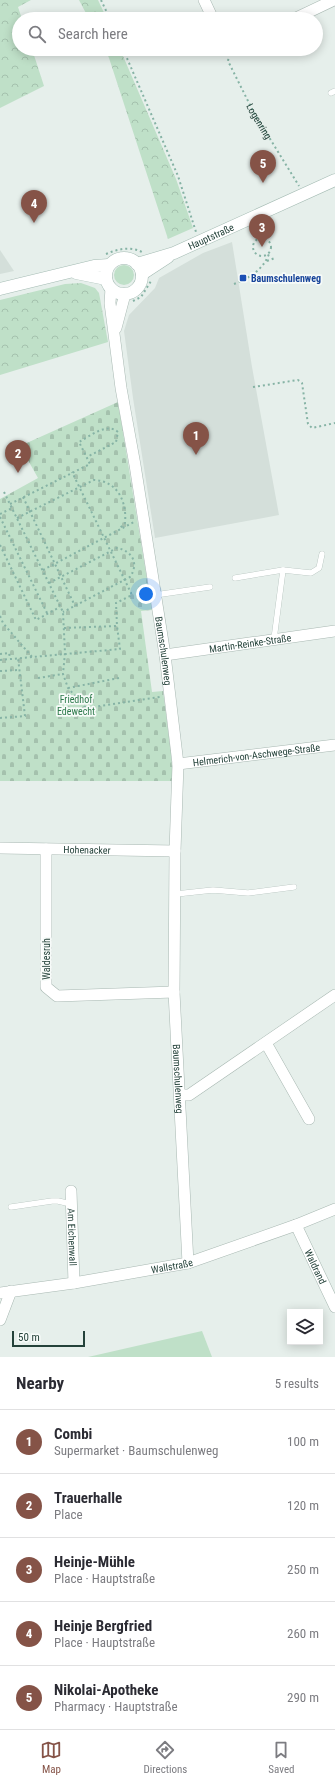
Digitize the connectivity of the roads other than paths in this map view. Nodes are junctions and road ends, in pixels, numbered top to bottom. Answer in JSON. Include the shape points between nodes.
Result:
{"nodes":[{"id":1,"x":204,"y":0,"type":"edge"},
{"id":2,"x":334,"y":0,"type":"edge"},
{"id":3,"x":210,"y":12,"type":"edge"},
{"id":4,"x":309,"y":12,"type":"edge"},
{"id":5,"x":335,"y":180,"type":"edge"},
{"id":6,"x":109,"y":265,"type":"junction"},
{"id":7,"x":140,"y":269,"type":"junction"},
{"id":8,"x":73,"y":272,"type":"junction"},
{"id":9,"x":108,"y":284,"type":"junction"},
{"id":10,"x":0,"y":289,"type":"edge"},
{"id":11,"x":128,"y":298,"type":"junction"},
{"id":12,"x":114,"y":339,"type":"junction"},
{"id":13,"x":322,"y":554,"type":"dead end"},
{"id":14,"x":283,"y":570,"type":"junction"},
{"id":15,"x":235,"y":578,"type":"dead end"},
{"id":16,"x":210,"y":587,"type":"dead end"},
{"id":17,"x":155,"y":595,"type":"junction"},
{"id":18,"x":335,"y":631,"type":"edge"},
{"id":19,"x":274,"y":639,"type":"junction"},
{"id":20,"x":165,"y":655,"type":"junction"},
{"id":21,"x":335,"y":745,"type":"edge"},
{"id":22,"x":178,"y":764,"type":"junction"},
{"id":23,"x":0,"y":848,"type":"edge"},
{"id":24,"x":46,"y":849,"type":"junction"},
{"id":25,"x":175,"y":851,"type":"junction"},
{"id":26,"x":294,"y":887,"type":"dead end"},
{"id":27,"x":176,"y":894,"type":"junction"},
{"id":28,"x":174,"y":992,"type":"junction"},
{"id":29,"x":335,"y":996,"type":"edge"},
{"id":30,"x":266,"y":1043,"type":"junction"},
{"id":31,"x":180,"y":1095,"type":"junction"},
{"id":32,"x":308,"y":1119,"type":"dead end"},
{"id":33,"x":71,"y":1191,"type":"dead end"},
{"id":34,"x":71,"y":1204,"type":"junction"},
{"id":35,"x":11,"y":1207,"type":"dead end"},
{"id":36,"x":335,"y":1209,"type":"edge"},
{"id":37,"x":296,"y":1225,"type":"junction"},
{"id":38,"x":188,"y":1263,"type":"junction"},
{"id":39,"x":74,"y":1284,"type":"junction"},
{"id":40,"x":5,"y":1292,"type":"edge"},
{"id":41,"x":335,"y":1307,"type":"edge"},
{"id":42,"x":0,"y":1320,"type":"edge"}],
"edges":[{"from":1,"to":3,"type":"street"},
{"from":2,"to":4,"type":"street"},
{"from":5,"to":7,"type":"main road","name":"Hauptstraße"},
{"from":6,"to":7,"type":"main road","via":[[122,257],[133,260]]},
{"from":6,"to":8,"type":"main road"},
{"from":6,"to":9,"type":"main road"},
{"from":7,"to":11,"type":"main road","via":[[139,285]]},
{"from":8,"to":9,"type":"main road"},
{"from":8,"to":10,"type":"main road"},
{"from":9,"to":11,"type":"main road","via":[[115,292]]},
{"from":9,"to":12,"type":"street","name":"Baumschulenweg"},
{"from":11,"to":12,"type":"street","name":"Baumschulenweg"},
{"from":12,"to":17,"type":"street","name":"Baumschulenweg"},
{"from":13,"to":14,"type":"lane","via":[[320,568],[315,572]]},
{"from":14,"to":15,"type":"lane"},
{"from":14,"to":19,"type":"lane"},
{"from":16,"to":17,"type":"lane"},
{"from":17,"to":20,"type":"street","name":"Baumschulenweg"},
{"from":18,"to":19,"type":"street","name":"Martin-Reinke-Straße"},
{"from":19,"to":20,"type":"street","name":"Martin-Reinke-Straße"},
{"from":20,"to":22,"type":"street","name":"Baumschulenweg"},
{"from":21,"to":22,"type":"street","name":"Helmerich-von-Aschwege-Straße"},
{"from":22,"to":25,"type":"street","name":"Baumschulenweg"},
{"from":23,"to":24,"type":"street","name":"Hohenacker"},
{"from":24,"to":25,"type":"street","name":"Hohenacker"},
{"from":24,"to":28,"type":"street","name":"Waldesruh","via":[[46,987],[57,996]]},
{"from":25,"to":27,"type":"street","name":"Baumschulenweg"},
{"from":26,"to":27,"type":"lane","via":[[248,893],[213,890]]},
{"from":27,"to":28,"type":"street","name":"Baumschulenweg"},
{"from":28,"to":31,"type":"street","name":"Baumschulenweg"},
{"from":29,"to":30,"type":"street"},
{"from":30,"to":31,"type":"street","via":[[189,1096]]},
{"from":30,"to":32,"type":"street"},
{"from":31,"to":38,"type":"street","name":"Baumschulenweg"},
{"from":33,"to":34,"type":"street","name":"Am Eichenwall"},
{"from":34,"to":35,"type":"lane","via":[[52,1201]]},
{"from":34,"to":39,"type":"street","name":"Am Eichenwall"},
{"from":36,"to":37,"type":"street","name":"Wallstraße"},
{"from":37,"to":38,"type":"street","name":"Wallstraße"},
{"from":37,"to":41,"type":"street","name":"Waldrand"},
{"from":38,"to":39,"type":"street","name":"Wallstraße"},
{"from":39,"to":40,"type":"street","name":"Wallstraße"},
{"from":40,"to":42,"type":"street"}]}
